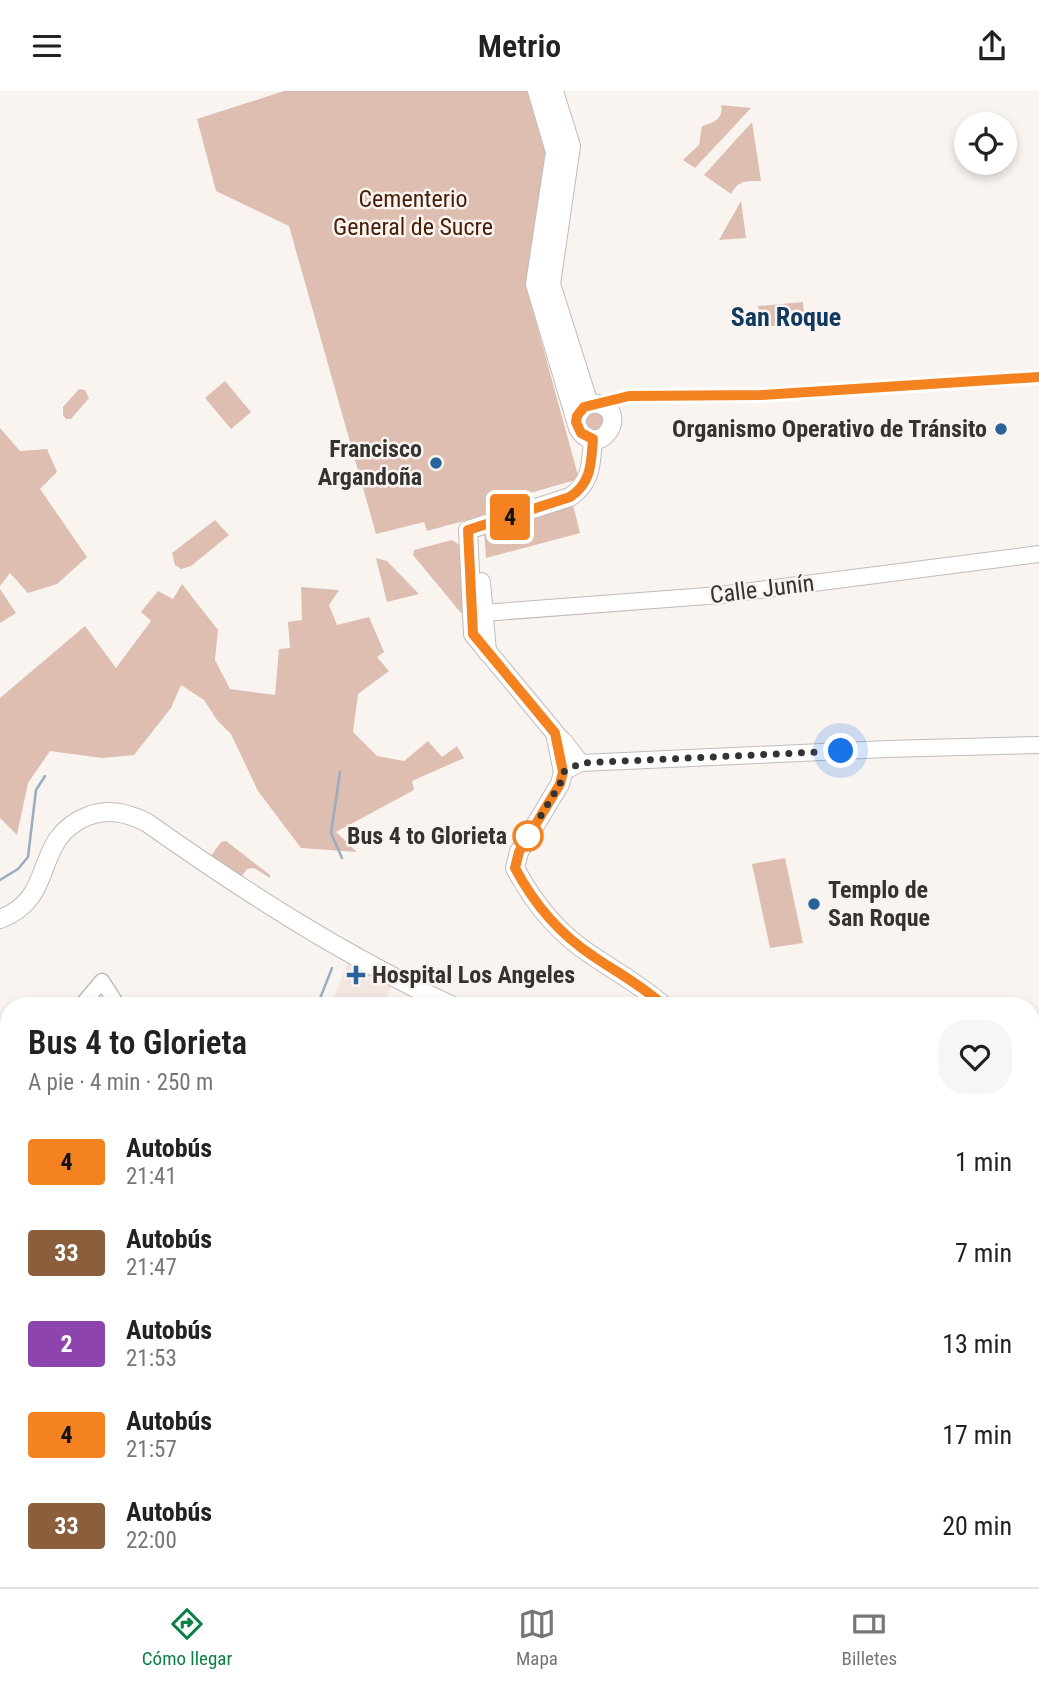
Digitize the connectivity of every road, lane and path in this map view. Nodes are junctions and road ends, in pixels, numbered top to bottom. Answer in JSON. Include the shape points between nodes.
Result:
{"nodes":[{"id":1,"x":537,"y":91,"type":"edge"},
{"id":2,"x":554,"y":91,"type":"edge"},
{"id":3,"x":589,"y":404,"type":"junction"},
{"id":4,"x":576,"y":422,"type":"junction"},
{"id":5,"x":593,"y":439,"type":"junction"},
{"id":6,"x":473,"y":529,"type":"junction"},
{"id":7,"x":1039,"y":554,"type":"edge"},
{"id":8,"x":483,"y":613,"type":"junction"},
{"id":9,"x":488,"y":652,"type":"junction"},
{"id":10,"x":555,"y":733,"type":"junction"},
{"id":11,"x":1039,"y":745,"type":"edge"},
{"id":12,"x":581,"y":763,"type":"junction"},
{"id":13,"x":563,"y":772,"type":"junction"},
{"id":14,"x":0,"y":919,"type":"edge"},
{"id":15,"x":89,"y":997,"type":"edge"},
{"id":16,"x":112,"y":997,"type":"edge"},
{"id":17,"x":434,"y":997,"type":"edge"},
{"id":18,"x":655,"y":997,"type":"edge"}],
"edges":[{"from":1,"to":4,"type":"main road","via":[[555,152],[535,284]]},
{"from":2,"to":3,"type":"main road","via":[[571,146],[551,284]]},
{"from":3,"to":4,"type":"main road"},
{"from":3,"to":5,"type":"main road","via":[[607,408],[612,419],[607,435]]},
{"from":4,"to":5,"type":"main road","via":[[581,433]]},
{"from":5,"to":6,"type":"main road","via":[[590,472],[577,492]]},
{"from":6,"to":8,"type":"main road"},
{"from":6,"to":9,"type":"main road","via":[[473,634]]},
{"from":7,"to":8,"type":"main road","name":"Calle Junín","via":[[786,588]]},
{"from":8,"to":9,"type":"main road"},
{"from":9,"to":10,"type":"main road"},
{"from":10,"to":12,"type":"main road"},
{"from":10,"to":13,"type":"main road"},
{"from":11,"to":12,"type":"main road"},
{"from":12,"to":13,"type":"main road"},
{"from":13,"to":18,"type":"main road","via":[[519,852],[515,868],[529,895],[558,929]]},
{"from":14,"to":17,"type":"main road","via":[[27,903],[62,831],[76,821],[111,811],[146,822],[292,921]]},
{"from":15,"to":16,"type":"street","via":[[102,981]]}]}
